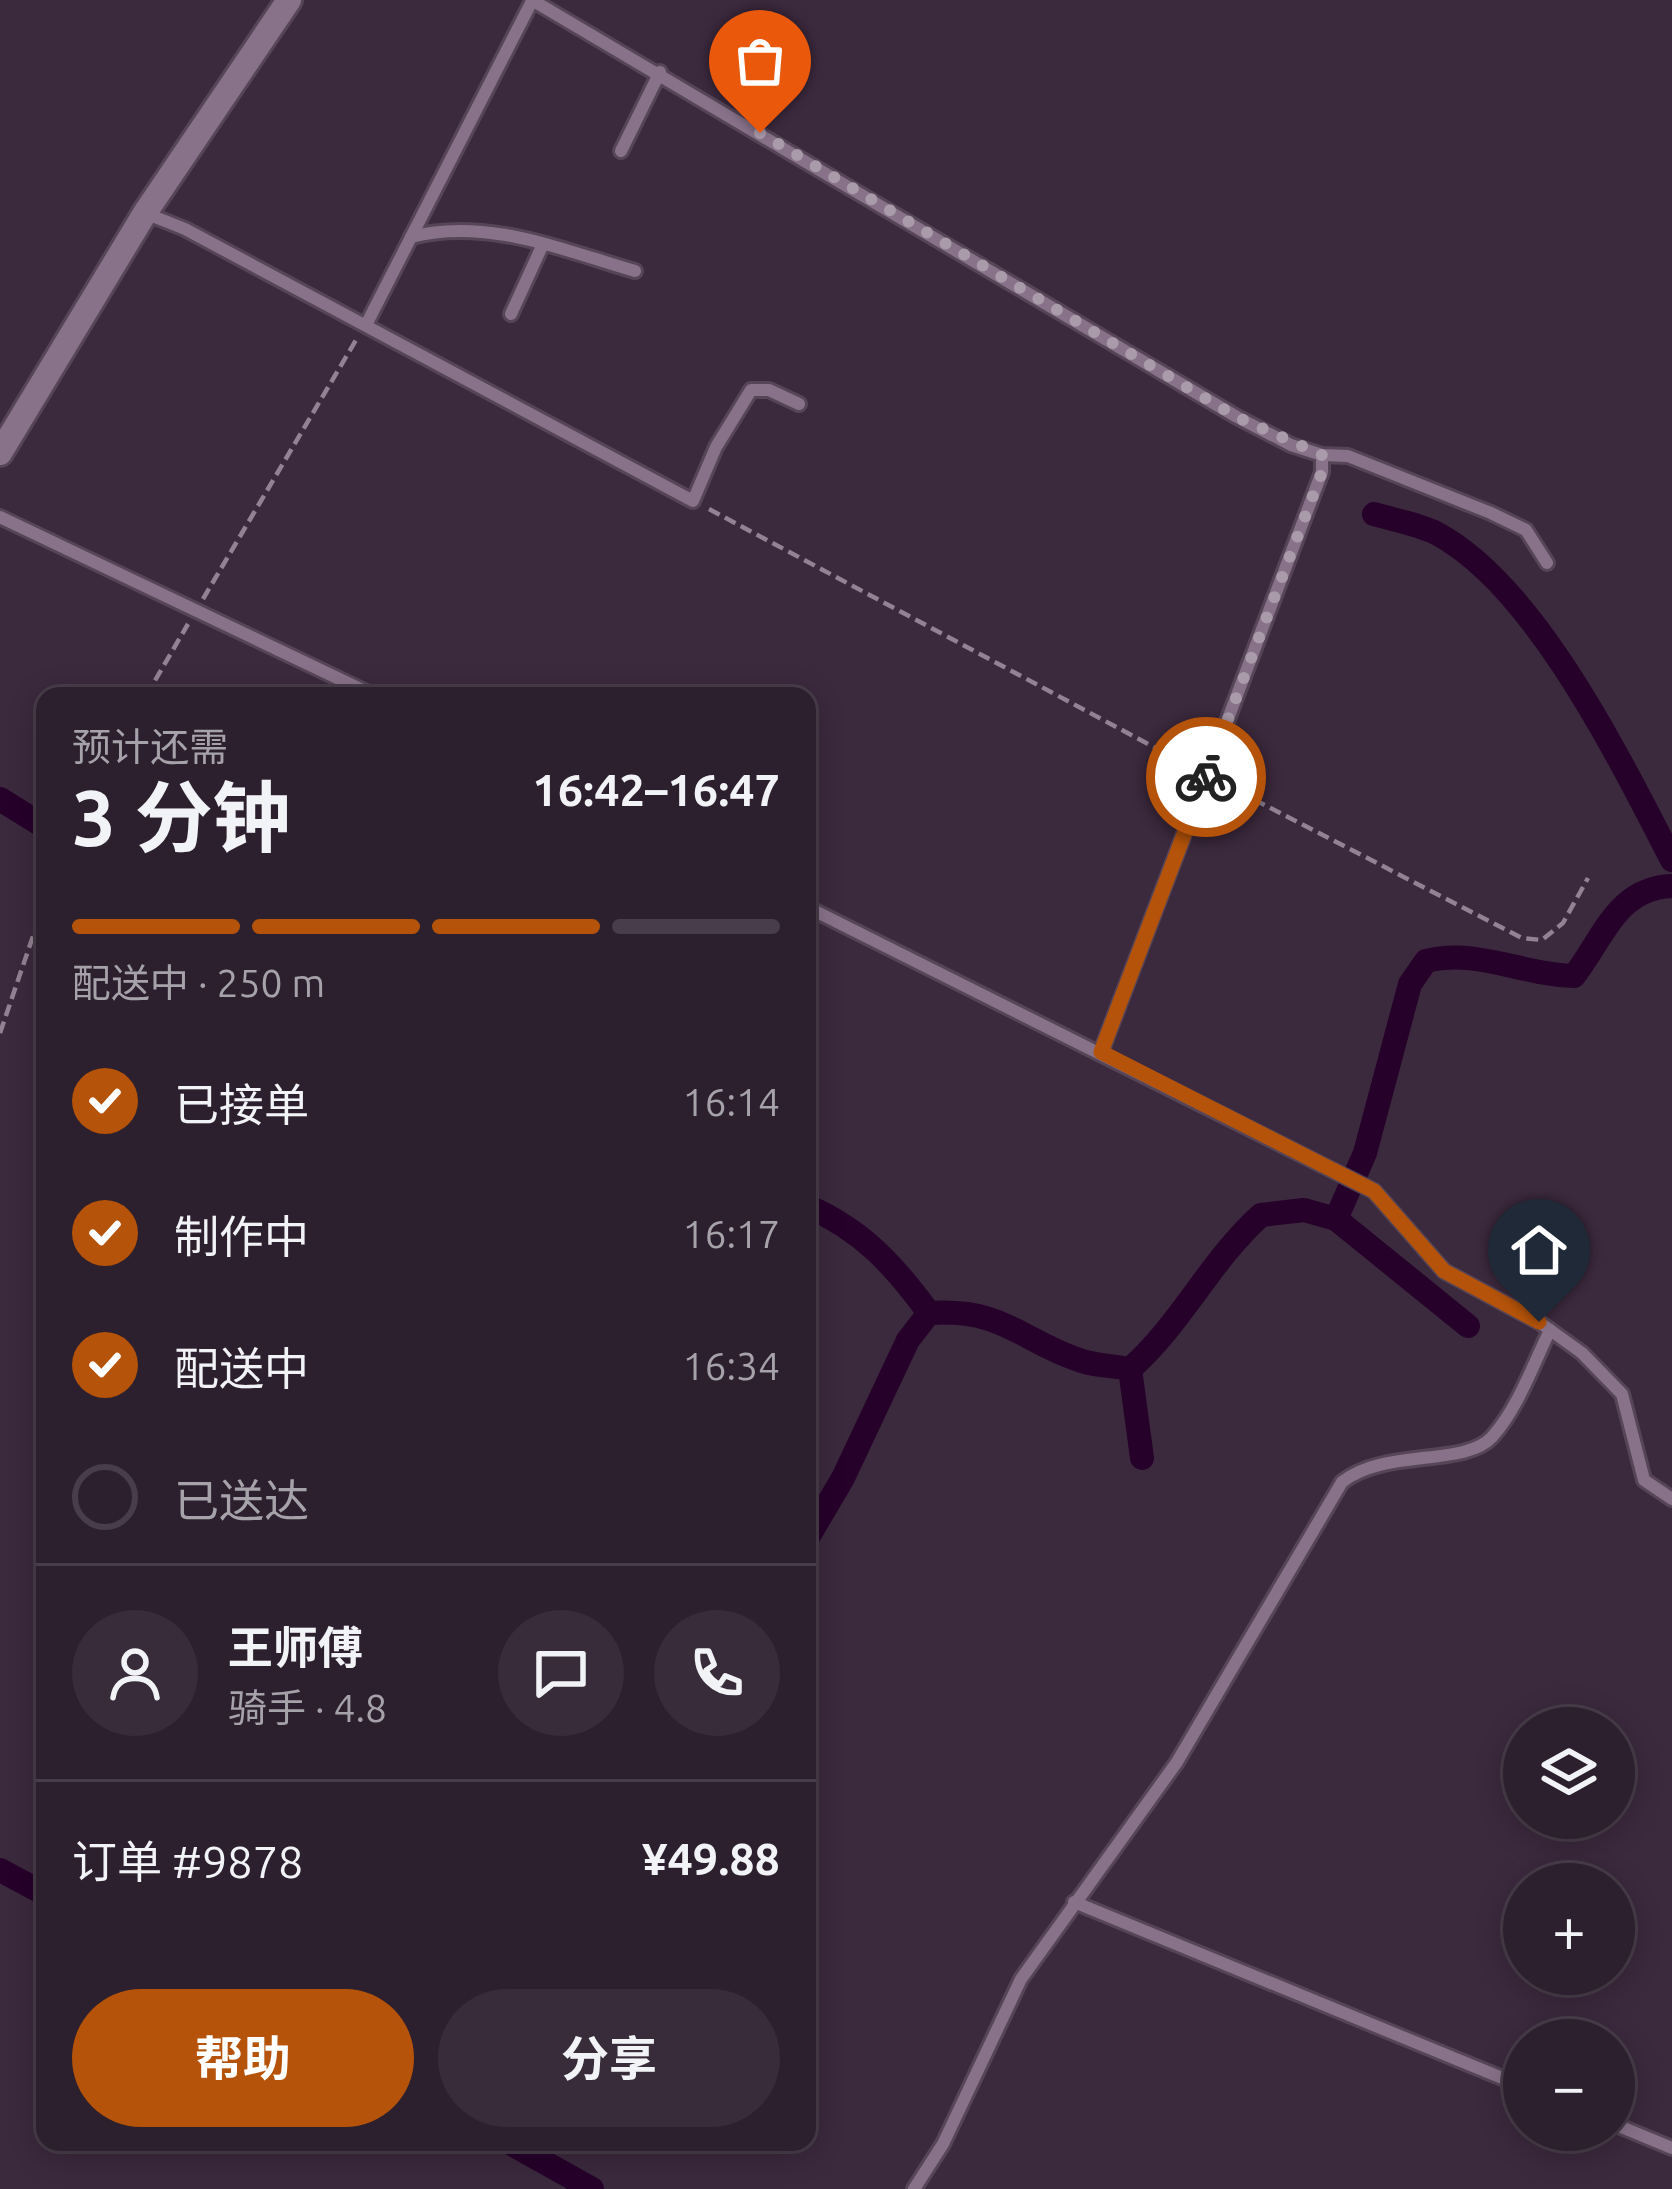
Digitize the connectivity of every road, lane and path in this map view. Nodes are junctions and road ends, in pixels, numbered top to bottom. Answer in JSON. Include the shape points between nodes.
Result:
{"nodes":[{"id":1,"x":289,"y":0,"type":"edge"},
{"id":2,"x":532,"y":0,"type":"edge"},
{"id":3,"x":660,"y":72,"type":"junction"},
{"id":4,"x":621,"y":151,"type":"dead end"},
{"id":5,"x":145,"y":213,"type":"junction"},
{"id":6,"x":411,"y":237,"type":"junction"},
{"id":7,"x":543,"y":244,"type":"junction"},
{"id":8,"x":635,"y":271,"type":"dead end"},
{"id":9,"x":511,"y":314,"type":"dead end"},
{"id":10,"x":365,"y":325,"type":"junction"},
{"id":11,"x":799,"y":404,"type":"dead end"},
{"id":12,"x":0,"y":453,"type":"edge"},
{"id":13,"x":1322,"y":455,"type":"junction"},
{"id":14,"x":693,"y":501,"type":"junction"},
{"id":15,"x":0,"y":517,"type":"edge"},
{"id":16,"x":1547,"y":563,"type":"dead end"},
{"id":17,"x":197,"y":609,"type":"junction"},
{"id":18,"x":151,"y":687,"type":"edge"},
{"id":19,"x":357,"y":687,"type":"edge"},
{"id":20,"x":1207,"y":775,"type":"junction"},
{"id":21,"x":1588,"y":878,"type":"dead end"},
{"id":22,"x":816,"y":911,"type":"edge"},
{"id":23,"x":36,"y":927,"type":"edge"},
{"id":24,"x":0,"y":1033,"type":"edge"},
{"id":25,"x":1101,"y":1052,"type":"junction"},
{"id":26,"x":1550,"y":1330,"type":"junction"},
{"id":27,"x":1672,"y":1499,"type":"edge"},
{"id":28,"x":1074,"y":1902,"type":"junction"},
{"id":29,"x":1503,"y":2078,"type":"edge"},
{"id":30,"x":1635,"y":2133,"type":"edge"},
{"id":31,"x":1672,"y":2148,"type":"edge"},
{"id":32,"x":914,"y":2189,"type":"edge"}],
"edges":[{"from":1,"to":5,"type":"street"},
{"from":2,"to":3,"type":"lane"},
{"from":2,"to":6,"type":"lane"},
{"from":3,"to":4,"type":"lane"},
{"from":3,"to":13,"type":"lane","via":[[1237,417]]},
{"from":5,"to":10,"type":"lane"},
{"from":5,"to":12,"type":"street"},
{"from":6,"to":7,"type":"lane","via":[[477,229]]},
{"from":6,"to":10,"type":"lane"},
{"from":7,"to":8,"type":"lane"},
{"from":7,"to":9,"type":"lane"},
{"from":10,"to":14,"type":"lane"},
{"from":10,"to":17,"type":"path"},
{"from":11,"to":14,"type":"lane","via":[[751,390]]},
{"from":13,"to":16,"type":"lane","via":[[1348,456],[1526,530]]},
{"from":13,"to":20,"type":"lane"},
{"from":14,"to":20,"type":"path"},
{"from":15,"to":17,"type":"lane"},
{"from":17,"to":18,"type":"path"},
{"from":17,"to":19,"type":"lane"},
{"from":20,"to":21,"type":"path","via":[[1522,938],[1542,940],[1563,923]]},
{"from":20,"to":25,"type":"lane"},
{"from":22,"to":25,"type":"lane"},
{"from":23,"to":24,"type":"path"},
{"from":25,"to":26,"type":"lane","via":[[1374,1191],[1444,1271]]},
{"from":26,"to":27,"type":"lane","via":[[1622,1394],[1644,1480]]},
{"from":26,"to":28,"type":"lane","via":[[1489,1441],[1461,1453],[1382,1461],[1342,1482],[1177,1762]]},
{"from":28,"to":29,"type":"lane"},
{"from":28,"to":32,"type":"lane","via":[[1021,1979],[944,2144]]},
{"from":30,"to":31,"type":"lane"}]}
